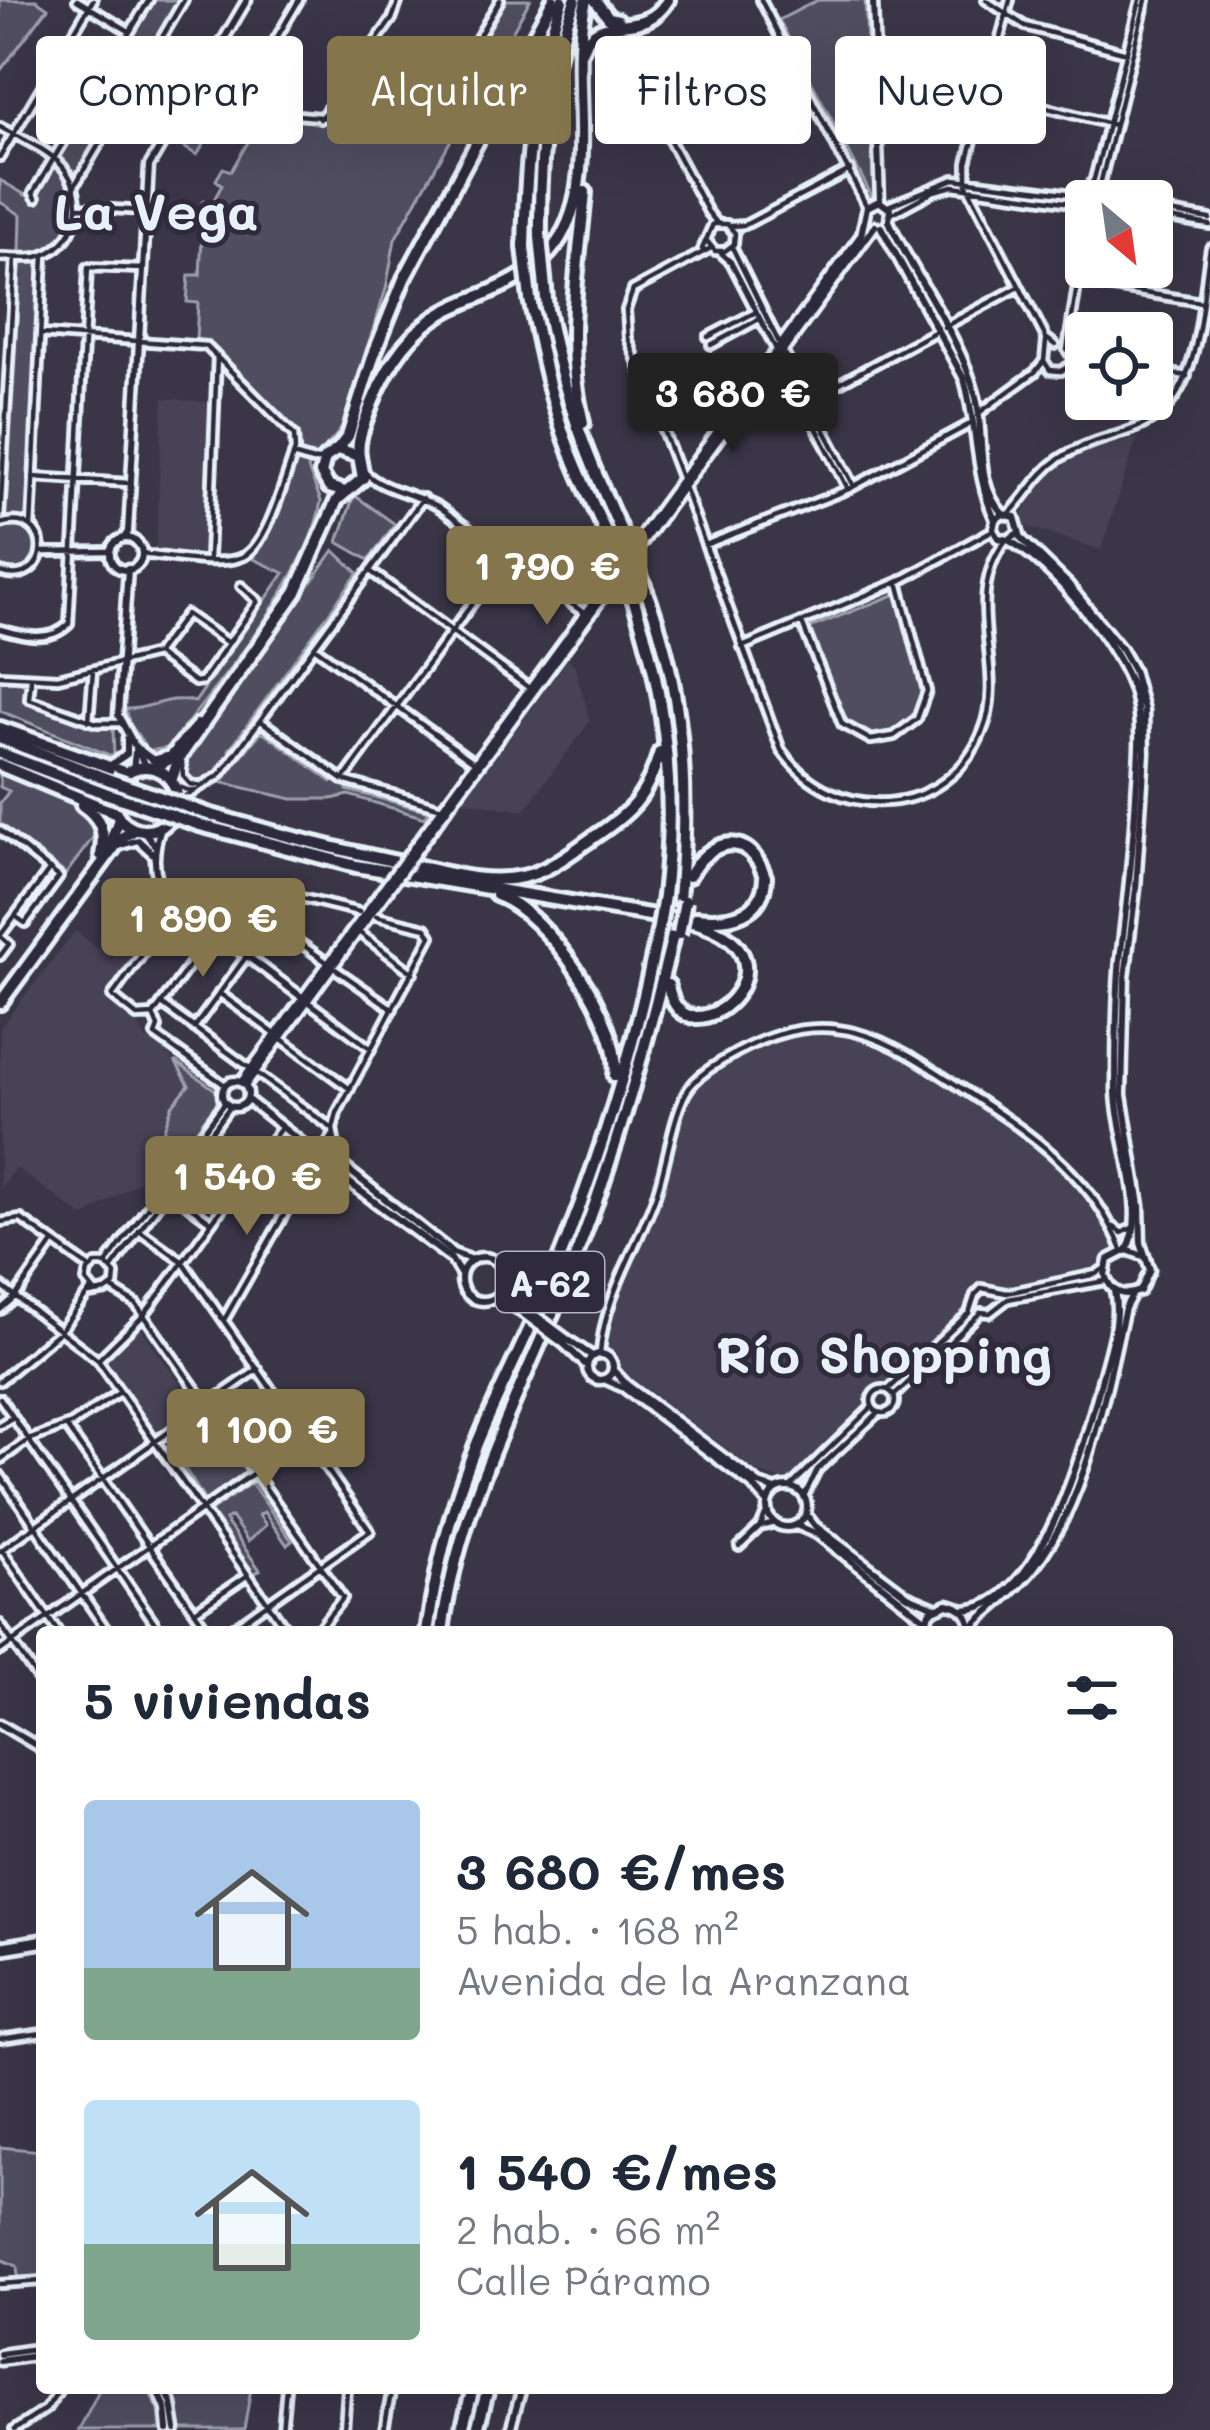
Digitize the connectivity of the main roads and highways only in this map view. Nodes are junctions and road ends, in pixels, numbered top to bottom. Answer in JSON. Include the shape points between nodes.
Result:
{"nodes":[{"id":1,"x":555,"y":0,"type":"edge"},
{"id":2,"x":574,"y":0,"type":"edge"},
{"id":3,"x":591,"y":0,"type":"edge"},
{"id":4,"x":665,"y":0,"type":"edge"},
{"id":5,"x":577,"y":67,"type":"junction"},
{"id":6,"x":581,"y":134,"type":"junction"},
{"id":7,"x":338,"y":449,"type":"junction"},
{"id":8,"x":359,"y":456,"type":"junction"},
{"id":9,"x":575,"y":465,"type":"junction"},
{"id":10,"x":329,"y":487,"type":"junction"},
{"id":11,"x":345,"y":492,"type":"junction"},
{"id":12,"x":610,"y":505,"type":"junction"},
{"id":13,"x":677,"y":714,"type":"junction"},
{"id":14,"x":200,"y":725,"type":"junction"},
{"id":15,"x":0,"y":728,"type":"edge"},
{"id":16,"x":0,"y":738,"type":"edge"},
{"id":17,"x":660,"y":752,"type":"junction"},
{"id":18,"x":0,"y":753,"type":"edge"},
{"id":19,"x":0,"y":765,"type":"edge"},
{"id":20,"x":150,"y":768,"type":"junction"},
{"id":21,"x":129,"y":771,"type":"junction"},
{"id":22,"x":176,"y":781,"type":"junction"},
{"id":23,"x":69,"y":796,"type":"junction"},
{"id":24,"x":117,"y":816,"type":"junction"},
{"id":25,"x":202,"y":819,"type":"junction"},
{"id":26,"x":140,"y":831,"type":"junction"},
{"id":27,"x":101,"y":855,"type":"junction"},
{"id":28,"x":689,"y":875,"type":"junction"},
{"id":29,"x":463,"y":876,"type":"junction"},
{"id":30,"x":446,"y":883,"type":"junction"},
{"id":31,"x":661,"y":895,"type":"junction"},
{"id":32,"x":682,"y":900,"type":"junction"},
{"id":33,"x":656,"y":926,"type":"junction"},
{"id":34,"x":676,"y":932,"type":"junction"},
{"id":35,"x":668,"y":985,"type":"junction"},
{"id":36,"x":0,"y":998,"type":"edge"},
{"id":37,"x":617,"y":1070,"type":"junction"},
{"id":38,"x":586,"y":1229,"type":"junction"},
{"id":39,"x":539,"y":1308,"type":"junction"},
{"id":40,"x":429,"y":1626,"type":"edge"},
{"id":41,"x":443,"y":1626,"type":"edge"},
{"id":42,"x":36,"y":1939,"type":"edge"},
{"id":43,"x":0,"y":1945,"type":"edge"},
{"id":44,"x":471,"y":2394,"type":"edge"},
{"id":45,"x":486,"y":2394,"type":"edge"},
{"id":46,"x":462,"y":2430,"type":"edge"},
{"id":47,"x":477,"y":2430,"type":"edge"}],
"edges":[{"from":1,"to":7,"type":"highway","via":[[404,279]]},
{"from":1,"to":9,"type":"highway","number":"A-62","bridge":true,"via":[[531,124],[524,247],[548,386]]},
{"from":2,"to":12,"type":"highway","number":"A-62","bridge":true,"via":[[550,96],[540,237],[562,383]]},
{"from":3,"to":4,"type":"highway","via":[[621,21]]},
{"from":3,"to":5,"type":"highway"},
{"from":4,"to":5,"type":"highway","via":[[642,24],[592,33]]},
{"from":5,"to":6,"type":"highway"},
{"from":6,"to":8,"type":"highway","via":[[578,198],[556,243],[527,272],[416,333],[379,388]]},
{"from":6,"to":12,"type":"highway","via":[[573,378]]},
{"from":7,"to":8,"type":"highway"},
{"from":7,"to":10,"type":"highway","via":[[321,473]]},
{"from":8,"to":11,"type":"highway","via":[[368,476]]},
{"from":9,"to":17,"type":"highway","via":[[641,643]]},
{"from":9,"to":31,"type":"highway","number":"A-62","via":[[625,576],[658,684],[669,779]]},
{"from":10,"to":11,"type":"highway"},
{"from":10,"to":14,"type":"highway","via":[[291,590]]},
{"from":11,"to":14,"type":"highway","via":[[280,618]]},
{"from":12,"to":13,"type":"highway","number":"A-62","via":[[657,622]]},
{"from":13,"to":28,"type":"highway","via":[[687,759]]},
{"from":13,"to":32,"type":"highway","number":"A-62"},
{"from":14,"to":20,"type":"highway","via":[[176,754]]},
{"from":14,"to":22,"type":"highway","via":[[179,758]]},
{"from":15,"to":21,"type":"highway"},
{"from":16,"to":25,"type":"highway","bridge":true},
{"from":17,"to":29,"type":"highway","via":[[631,809],[560,860],[521,878]]},
{"from":17,"to":31,"type":"highway"},
{"from":18,"to":25,"type":"highway","bridge":true,"via":[[105,794]]},
{"from":19,"to":23,"type":"highway"},
{"from":20,"to":21,"type":"highway"},
{"from":20,"to":22,"type":"highway"},
{"from":21,"to":24,"type":"highway","via":[[113,795]]},
{"from":22,"to":26,"type":"highway","via":[[175,812],[161,827]]},
{"from":23,"to":24,"type":"highway"},
{"from":23,"to":27,"type":"highway","via":[[100,822]]},
{"from":24,"to":26,"type":"highway"},
{"from":24,"to":27,"type":"highway","via":[[118,831]]},
{"from":25,"to":29,"type":"highway"},
{"from":25,"to":30,"type":"highway","via":[[310,856]]},
{"from":26,"to":36,"type":"highway","via":[[115,847]]},
{"from":27,"to":36,"type":"highway"},
{"from":28,"to":29,"type":"highway","via":[[703,853],[730,844],[754,856],[766,883],[748,912],[709,919]]},
{"from":28,"to":32,"type":"highway"},
{"from":30,"to":35,"type":"highway","via":[[697,923],[725,935],[742,955],[741,991],[718,1013],[682,1012]]},
{"from":30,"to":37,"type":"highway","via":[[502,897],[538,922],[604,1014]]},
{"from":31,"to":33,"type":"highway","number":"A-62","bridge":true},
{"from":32,"to":34,"type":"highway","number":"A-62","bridge":true},
{"from":33,"to":37,"type":"highway"},
{"from":33,"to":39,"type":"highway","number":"A-62","via":[[609,1120]]},
{"from":34,"to":35,"type":"highway"},
{"from":34,"to":38,"type":"highway","number":"A-62"},
{"from":35,"to":38,"type":"highway","via":[[629,1122]]},
{"from":37,"to":39,"type":"highway"},
{"from":38,"to":41,"type":"highway","number":"A-62","via":[[475,1491]]},
{"from":39,"to":40,"type":"highway","number":"A-62","via":[[461,1484]]},
{"from":42,"to":43,"type":"highway"},
{"from":44,"to":46,"type":"highway"},
{"from":45,"to":47,"type":"highway"}]}
